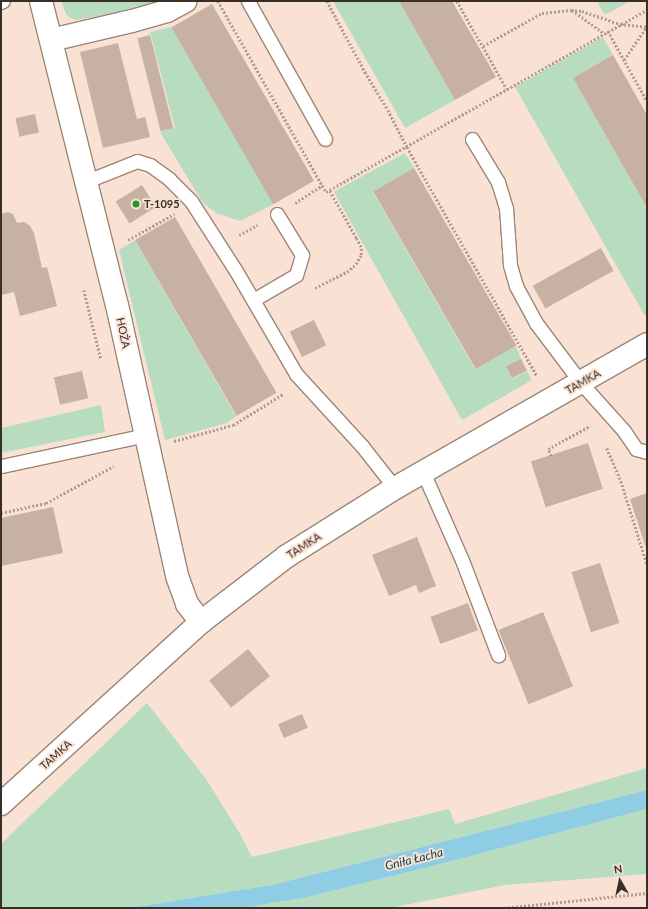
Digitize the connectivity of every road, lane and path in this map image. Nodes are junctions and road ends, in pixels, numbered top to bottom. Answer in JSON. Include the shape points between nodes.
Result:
{"nodes":[{"id":1,"x":41,"y":1,"type":"edge"},
{"id":2,"x":186,"y":1,"type":"edge"},
{"id":3,"x":218,"y":1,"type":"edge"},
{"id":4,"x":248,"y":1,"type":"edge"},
{"id":5,"x":327,"y":1,"type":"edge"},
{"id":6,"x":457,"y":1,"type":"edge"},
{"id":7,"x":571,"y":10,"type":"junction"},
{"id":8,"x":647,"y":10,"type":"edge"},
{"id":9,"x":620,"y":24,"type":"junction"},
{"id":10,"x":647,"y":27,"type":"edge"},
{"id":11,"x":608,"y":31,"type":"junction"},
{"id":12,"x":604,"y":33,"type":"junction"},
{"id":13,"x":51,"y":40,"type":"junction"},
{"id":14,"x":483,"y":46,"type":"junction"},
{"id":15,"x":624,"y":60,"type":"junction"},
{"id":16,"x":507,"y":89,"type":"junction"},
{"id":17,"x":647,"y":101,"type":"edge"},
{"id":18,"x":325,"y":139,"type":"dead end"},
{"id":19,"x":472,"y":139,"type":"dead end"},
{"id":20,"x":407,"y":147,"type":"junction"},
{"id":21,"x":87,"y":181,"type":"junction"},
{"id":22,"x":178,"y":211,"type":"dead end"},
{"id":23,"x":277,"y":214,"type":"dead end"},
{"id":24,"x":121,"y":242,"type":"dead end"},
{"id":25,"x":82,"y":283,"type":"dead end"},
{"id":26,"x":253,"y":300,"type":"junction"},
{"id":27,"x":647,"y":344,"type":"edge"},
{"id":28,"x":102,"y":362,"type":"dead end"},
{"id":29,"x":574,"y":375,"type":"junction"},
{"id":30,"x":280,"y":388,"type":"dead end"},
{"id":31,"x":593,"y":424,"type":"dead end"},
{"id":32,"x":137,"y":437,"type":"junction"},
{"id":33,"x":604,"y":441,"type":"dead end"},
{"id":34,"x":168,"y":443,"type":"dead end"},
{"id":35,"x":647,"y":452,"type":"edge"},
{"id":36,"x":551,"y":456,"type":"dead end"},
{"id":37,"x":1,"y":466,"type":"edge"},
{"id":38,"x":423,"y":472,"type":"junction"},
{"id":39,"x":395,"y":488,"type":"junction"},
{"id":40,"x":1,"y":513,"type":"edge"},
{"id":41,"x":647,"y":564,"type":"edge"},
{"id":42,"x":201,"y":622,"type":"junction"},
{"id":43,"x":498,"y":655,"type":"dead end"},
{"id":44,"x":1,"y":804,"type":"edge"},
{"id":45,"x":647,"y":893,"type":"edge"},
{"id":46,"x":504,"y":908,"type":"edge"}],
"edges":[{"from":1,"to":13,"type":"street","name":"HOŻA"},
{"from":2,"to":13,"type":"street","via":[[167,11]]},
{"from":3,"to":20,"type":"path","via":[[326,192]]},
{"from":4,"to":18,"type":"lane"},
{"from":5,"to":20,"type":"path"},
{"from":6,"to":14,"type":"path"},
{"from":7,"to":9,"type":"path","via":[[582,11]]},
{"from":7,"to":12,"type":"path"},
{"from":7,"to":14,"type":"path","via":[[542,13]]},
{"from":8,"to":9,"type":"path"},
{"from":9,"to":10,"type":"path"},
{"from":9,"to":11,"type":"path"},
{"from":10,"to":15,"type":"path"},
{"from":11,"to":12,"type":"path"},
{"from":11,"to":15,"type":"path"},
{"from":12,"to":16,"type":"path"},
{"from":13,"to":21,"type":"street","name":"HOŻA"},
{"from":14,"to":16,"type":"path"},
{"from":15,"to":17,"type":"path"},
{"from":16,"to":20,"type":"path"},
{"from":19,"to":29,"type":"lane","via":[[498,182],[506,208],[510,265],[516,286],[536,323]]},
{"from":20,"to":29,"type":"path","via":[[540,382]]},
{"from":21,"to":26,"type":"lane","via":[[137,161],[150,164],[191,201]]},
{"from":21,"to":32,"type":"street","name":"HOŻA","via":[[117,305]]},
{"from":22,"to":24,"type":"path","via":[[129,240]]},
{"from":23,"to":26,"type":"lane","via":[[302,255],[296,275]]},
{"from":25,"to":28,"type":"path"},
{"from":26,"to":39,"type":"lane","via":[[296,374],[362,446]]},
{"from":27,"to":29,"type":"street","name":"TAMKA"},
{"from":29,"to":35,"type":"lane","via":[[624,431],[636,449]]},
{"from":29,"to":38,"type":"street","name":"TAMKA"},
{"from":30,"to":34,"type":"path","via":[[284,395],[233,424]]},
{"from":31,"to":36,"type":"path","via":[[548,448]]},
{"from":32,"to":37,"type":"lane"},
{"from":32,"to":40,"type":"path","via":[[133,455],[46,503]]},
{"from":32,"to":42,"type":"street","name":"HOŻA","via":[[177,576],[187,604]]},
{"from":33,"to":41,"type":"path","via":[[621,481]]},
{"from":38,"to":39,"type":"street","name":"TAMKA"},
{"from":38,"to":43,"type":"lane","via":[[462,560]]},
{"from":39,"to":42,"type":"street","name":"TAMKA","via":[[287,556]]},
{"from":42,"to":44,"type":"street","name":"TAMKA"},
{"from":45,"to":46,"type":"path"}]}
